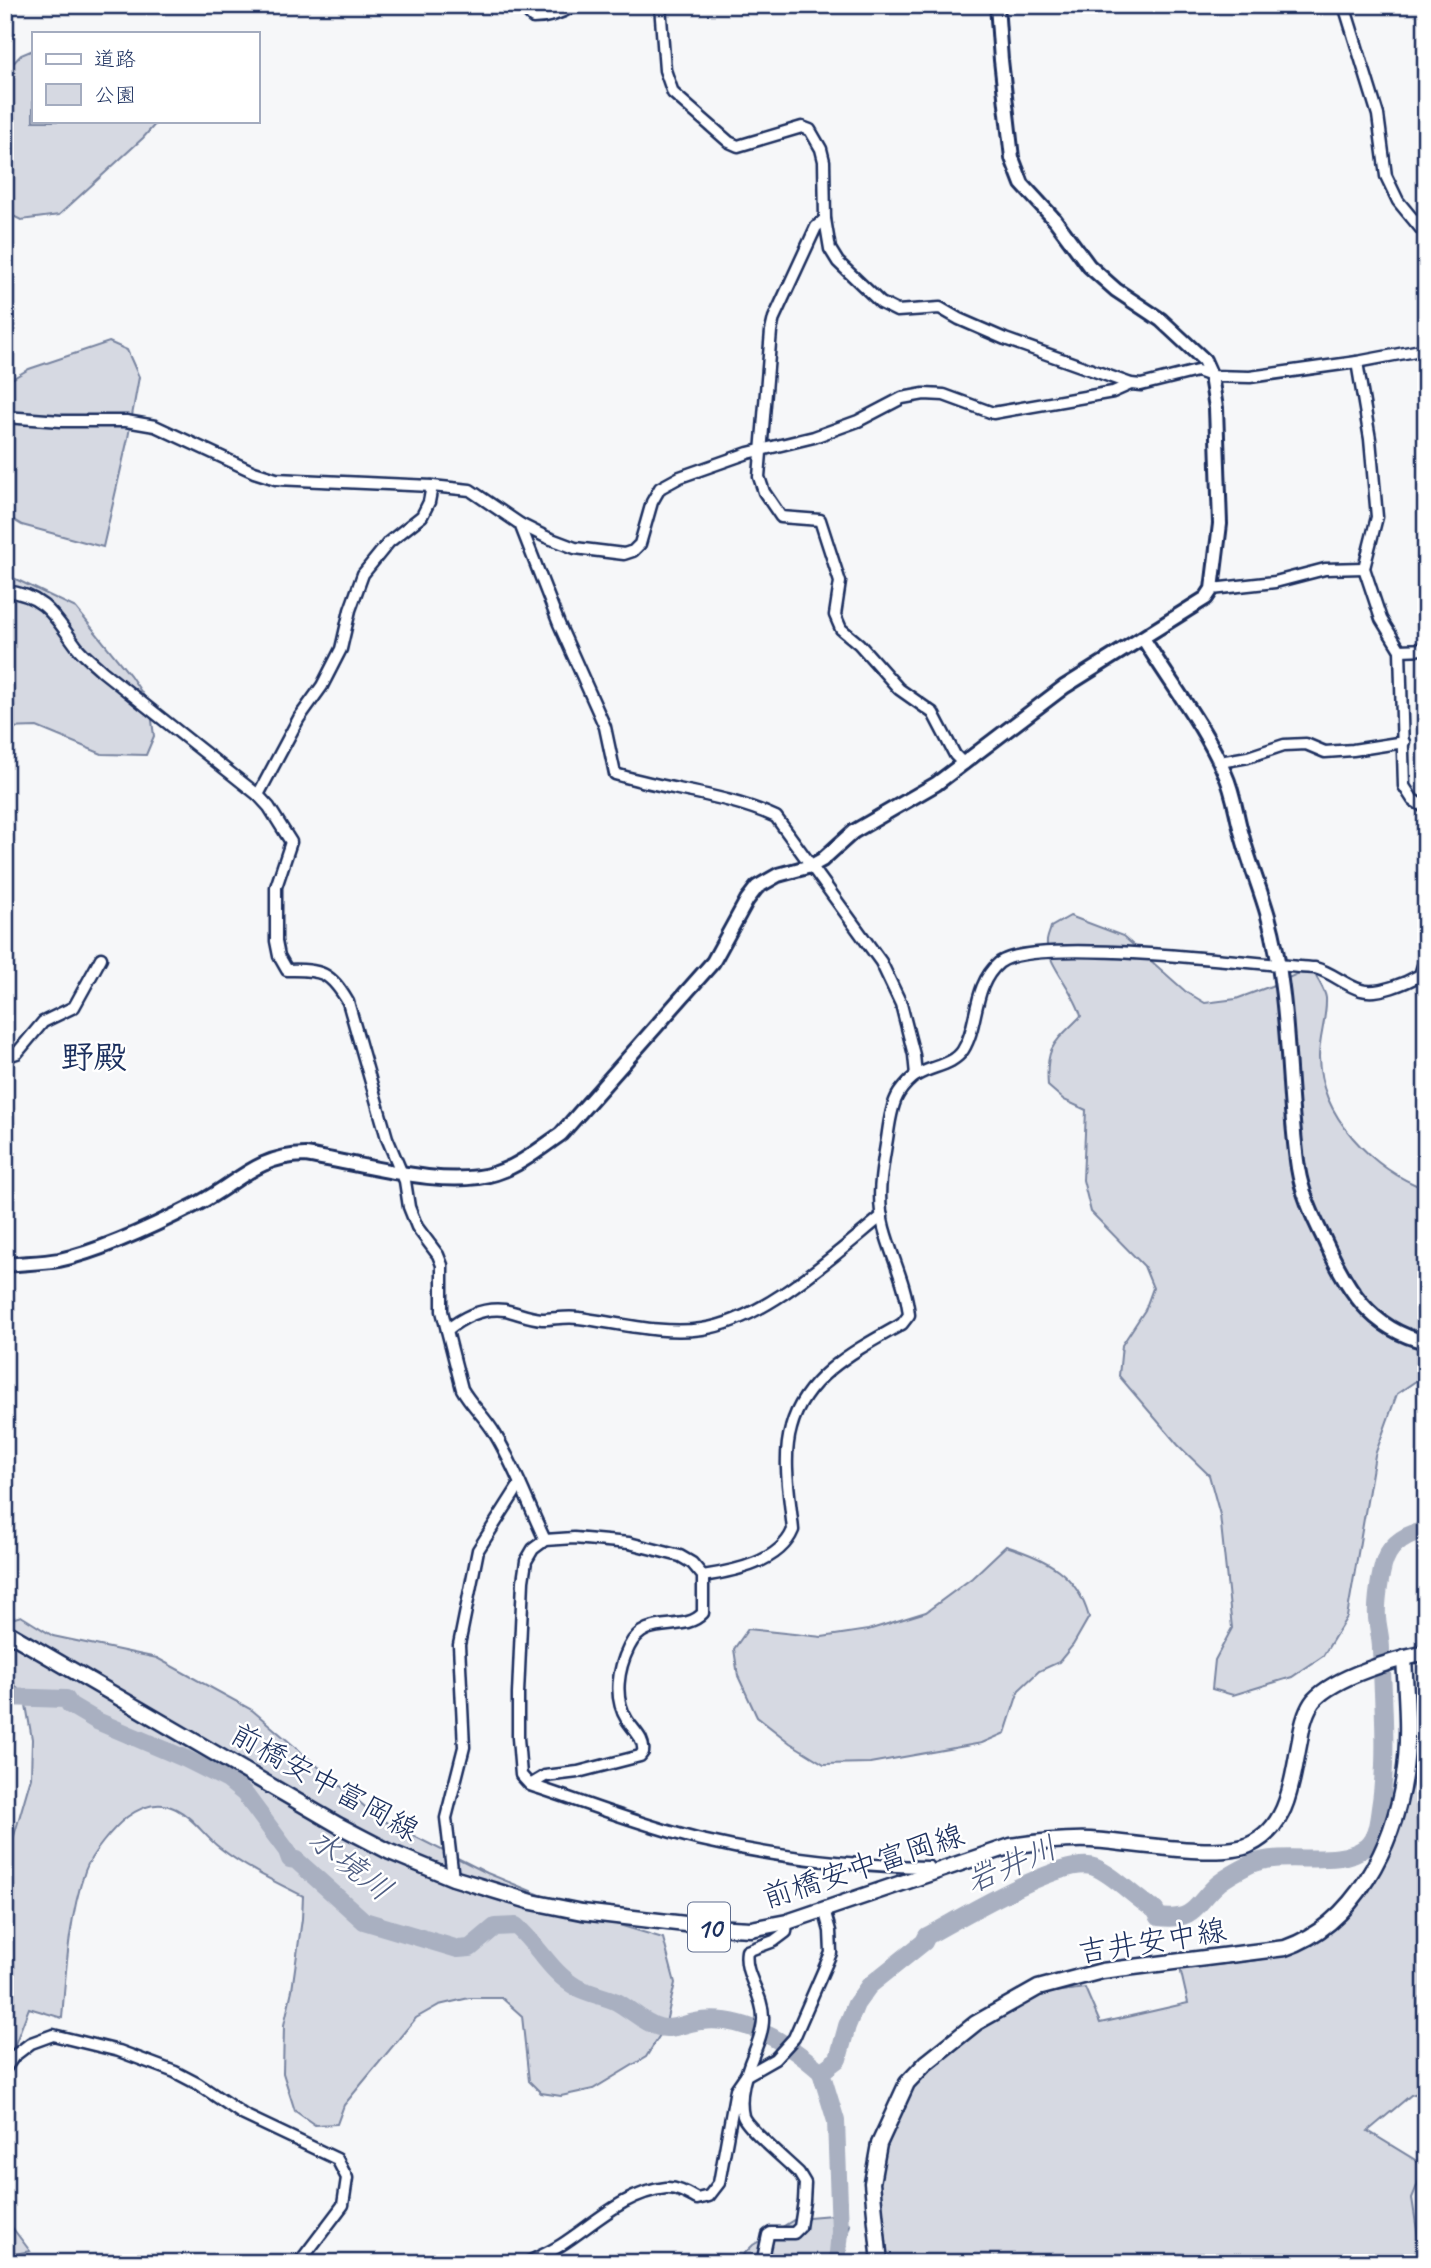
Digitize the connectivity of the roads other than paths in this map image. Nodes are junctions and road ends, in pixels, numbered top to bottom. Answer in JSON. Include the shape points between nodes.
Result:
{"nodes":[{"id":1,"x":527,"y":5,"type":"edge"},
{"id":2,"x":575,"y":5,"type":"edge"},
{"id":3,"x":660,"y":5,"type":"edge"},
{"id":4,"x":997,"y":5,"type":"edge"},
{"id":5,"x":1344,"y":5,"type":"edge"},
{"id":6,"x":825,"y":219,"type":"junction"},
{"id":7,"x":1426,"y":235,"type":"edge"},
{"id":8,"x":1426,"y":349,"type":"edge"},
{"id":9,"x":1357,"y":362,"type":"junction"},
{"id":10,"x":1211,"y":376,"type":"junction"},
{"id":11,"x":1132,"y":384,"type":"junction"},
{"id":12,"x":5,"y":417,"type":"edge"},
{"id":13,"x":760,"y":451,"type":"junction"},
{"id":14,"x":432,"y":486,"type":"junction"},
{"id":15,"x":520,"y":524,"type":"junction"},
{"id":16,"x":1364,"y":568,"type":"junction"},
{"id":17,"x":1212,"y":589,"type":"junction"},
{"id":18,"x":5,"y":591,"type":"edge"},
{"id":19,"x":1143,"y":638,"type":"junction"},
{"id":20,"x":1426,"y":649,"type":"edge"},
{"id":21,"x":1400,"y":650,"type":"junction"},
{"id":22,"x":1404,"y":742,"type":"junction"},
{"id":23,"x":1220,"y":762,"type":"junction"},
{"id":24,"x":964,"y":764,"type":"junction"},
{"id":25,"x":258,"y":794,"type":"junction"},
{"id":26,"x":1426,"y":808,"type":"edge"},
{"id":27,"x":811,"y":866,"type":"junction"},
{"id":28,"x":1426,"y":956,"type":"edge"},
{"id":29,"x":101,"y":958,"type":"dead end"},
{"id":30,"x":1277,"y":966,"type":"junction"},
{"id":31,"x":5,"y":1057,"type":"edge"},
{"id":32,"x":916,"y":1075,"type":"junction"},
{"id":33,"x":402,"y":1172,"type":"junction"},
{"id":34,"x":882,"y":1216,"type":"junction"},
{"id":35,"x":5,"y":1265,"type":"edge"},
{"id":36,"x":447,"y":1330,"type":"junction"},
{"id":37,"x":1426,"y":1342,"type":"edge"},
{"id":38,"x":520,"y":1484,"type":"junction"},
{"id":39,"x":545,"y":1540,"type":"junction"},
{"id":40,"x":703,"y":1576,"type":"junction"},
{"id":41,"x":5,"y":1631,"type":"edge"},
{"id":42,"x":1426,"y":1653,"type":"edge"},
{"id":43,"x":1401,"y":1660,"type":"junction"},
{"id":44,"x":530,"y":1785,"type":"junction"},
{"id":45,"x":932,"y":1874,"type":"junction"},
{"id":46,"x":453,"y":1878,"type":"junction"},
{"id":47,"x":824,"y":1909,"type":"junction"},
{"id":48,"x":788,"y":1922,"type":"junction"},
{"id":49,"x":5,"y":2069,"type":"edge"},
{"id":50,"x":745,"y":2076,"type":"junction"},
{"id":51,"x":299,"y":2263,"type":"edge"},
{"id":52,"x":527,"y":2263,"type":"edge"},
{"id":53,"x":762,"y":2263,"type":"edge"},
{"id":54,"x":880,"y":2263,"type":"edge"}],
"edges":[{"from":1,"to":2,"type":"street","via":[[533,18],[562,13]]},
{"from":3,"to":6,"type":"street","via":[[665,70],[673,93],[738,146],[802,127],[810,130],[824,161]]},
{"from":4,"to":10,"type":"street","via":[[1012,158],[1022,184],[1089,266],[1161,320],[1204,360]]},
{"from":5,"to":7,"type":"street","via":[[1378,115],[1385,176],[1398,201]]},
{"from":6,"to":11,"type":"street","via":[[830,249],[838,262],[881,303],[897,311],[940,308],[1005,339]]},
{"from":6,"to":13,"type":"street","via":[[816,227],[774,318]]},
{"from":8,"to":9,"type":"street"},
{"from":9,"to":10,"type":"street","via":[[1250,377]]},
{"from":9,"to":16,"type":"street","via":[[1377,517]]},
{"from":10,"to":11,"type":"street","via":[[1197,371]]},
{"from":10,"to":17,"type":"street","via":[[1220,524]]},
{"from":11,"to":13,"type":"street","via":[[1113,392],[993,412],[924,394],[902,398],[814,437]]},
{"from":12,"to":14,"type":"street","via":[[155,426],[276,479]]},
{"from":13,"to":15,"type":"street","via":[[660,488],[640,544],[624,554],[576,548]]},
{"from":13,"to":24,"type":"street","via":[[764,492],[781,517],[820,520],[840,582],[835,615],[841,629],[899,689],[933,713]]},
{"from":14,"to":15,"type":"street","via":[[470,490]]},
{"from":14,"to":25,"type":"street","via":[[422,516],[389,542],[363,574],[341,649]]},
{"from":15,"to":27,"type":"street","via":[[605,727],[615,774],[741,803],[776,817]]},
{"from":16,"to":17,"type":"street","via":[[1325,569],[1275,582]]},
{"from":16,"to":21,"type":"street","via":[[1381,620]]},
{"from":17,"to":19,"type":"street","via":[[1199,604]]},
{"from":18,"to":25,"type":"street","via":[[32,596],[43,604],[94,664]]},
{"from":19,"to":23,"type":"street"},
{"from":19,"to":24,"type":"street","via":[[1064,687]]},
{"from":20,"to":21,"type":"street"},
{"from":21,"to":22,"type":"street"},
{"from":22,"to":23,"type":"street","via":[[1325,752],[1306,744],[1284,745]]},
{"from":22,"to":26,"type":"street","via":[[1404,786],[1413,800]]},
{"from":23,"to":30,"type":"street","via":[[1268,918]]},
{"from":24,"to":27,"type":"street","via":[[853,832]]},
{"from":25,"to":33,"type":"street","via":[[291,842],[276,887],[279,956],[287,970],[314,969],[336,982],[348,1002],[387,1138]]},
{"from":27,"to":32,"type":"street","via":[[881,962],[901,1003]]},
{"from":27,"to":33,"type":"street","via":[[778,874],[757,887],[713,962],[561,1135],[497,1173],[436,1178]]},
{"from":28,"to":30,"type":"street","via":[[1420,975],[1367,991],[1326,971]]},
{"from":29,"to":31,"type":"street","via":[[74,1007],[43,1022],[17,1053]]},
{"from":30,"to":32,"type":"street","via":[[1074,951],[1014,955],[989,975],[963,1051]]},
{"from":30,"to":37,"type":"street","via":[[1298,1170],[1307,1205],[1339,1273],[1360,1304],[1385,1325]]},
{"from":32,"to":34,"type":"street","via":[[897,1095],[890,1124],[879,1187]]},
{"from":33,"to":35,"type":"street","via":[[286,1155],[240,1175],[203,1201],[164,1220],[85,1252],[58,1260]]},
{"from":33,"to":36,"type":"street","via":[[417,1227],[442,1265],[442,1311]]},
{"from":34,"to":36,"type":"street","via":[[813,1273],[757,1310],[703,1329],[543,1319],[504,1310],[475,1313]]},
{"from":34,"to":40,"type":"street","via":[[909,1315],[902,1324],[838,1363],[811,1387],[799,1406],[788,1448],[793,1530],[789,1542],[764,1559]]},
{"from":36,"to":38,"type":"street","via":[[462,1389],[494,1431]]},
{"from":38,"to":39,"type":"street"},
{"from":38,"to":46,"type":"street","via":[[478,1550],[459,1645],[464,1747],[446,1818]]},
{"from":39,"to":40,"type":"street","via":[[629,1543],[680,1556]]},
{"from":39,"to":44,"type":"street","via":[[526,1561],[523,1581],[518,1738],[521,1776]]},
{"from":40,"to":44,"type":"street","via":[[703,1613],[697,1619],[648,1628],[637,1634],[626,1654],[619,1703],[643,1743],[643,1752],[614,1765],[545,1776]]},
{"from":41,"to":46,"type":"main road","name":"前橋安中富岡線","number":"10","via":[[338,1825]]},
{"from":42,"to":43,"type":"main road","number":"10"},
{"from":43,"to":45,"type":"main road","name":"前橋安中富岡線","number":"10","via":[[1328,1688],[1313,1702],[1276,1825],[1249,1845],[1217,1851],[1048,1840],[1011,1846]]},
{"from":43,"to":54,"type":"main road","name":"吉井安中線","via":[[1407,1744],[1404,1776],[1382,1851],[1360,1889],[1332,1921],[1306,1941],[1285,1948],[1102,1971],[1038,1988],[976,2023],[907,2083],[879,2144],[873,2183]]},
{"from":44,"to":45,"type":"street","via":[[697,1839],[769,1854],[869,1866],[929,1867]]},
{"from":45,"to":47,"type":"main road","name":"前橋安中富岡線","number":"10"},
{"from":46,"to":48,"type":"main road","name":"前橋安中富岡線","number":"10","via":[[582,1912],[751,1929]]},
{"from":47,"to":48,"type":"main road","name":"前橋安中富岡線","number":"10"},
{"from":47,"to":50,"type":"street","via":[[831,1953],[794,2038],[775,2059]]},
{"from":48,"to":50,"type":"street","via":[[786,1932],[774,1941],[747,1951],[748,1974],[762,2004],[764,2021]]},
{"from":49,"to":51,"type":"street","via":[[31,2043],[53,2035],[119,2051],[175,2072],[244,2115],[337,2159],[346,2178],[343,2205]]},
{"from":50,"to":52,"type":"street","via":[[734,2098],[719,2183],[709,2196],[697,2199],[667,2188],[637,2196]]},
{"from":50,"to":53,"type":"street","via":[[743,2119],[805,2183],[800,2227],[794,2233],[768,2235]]}]}
